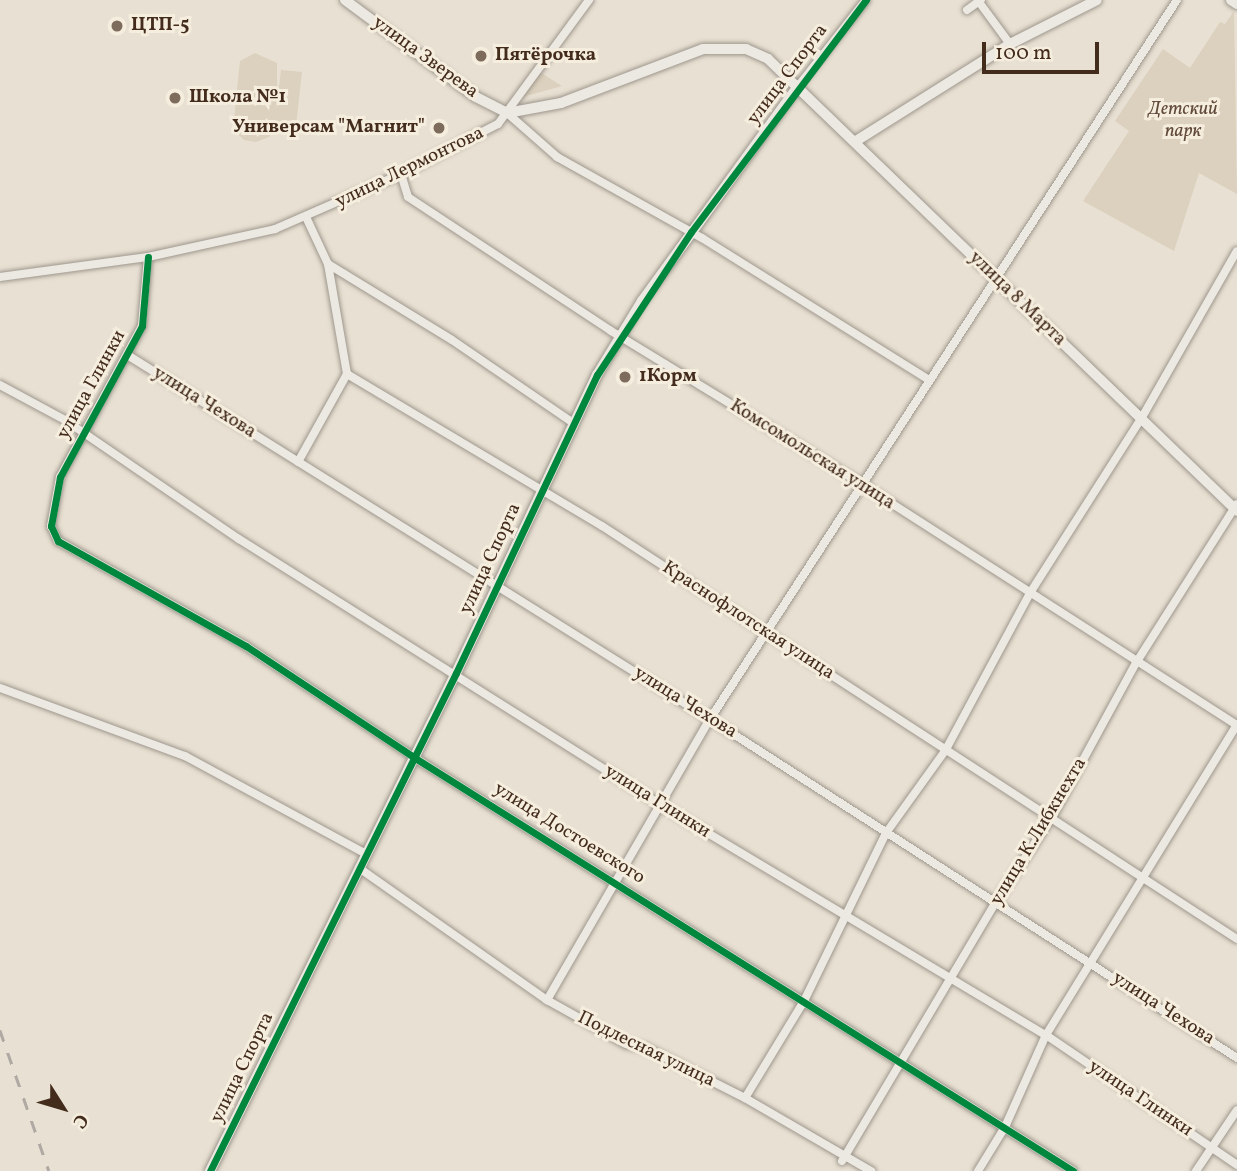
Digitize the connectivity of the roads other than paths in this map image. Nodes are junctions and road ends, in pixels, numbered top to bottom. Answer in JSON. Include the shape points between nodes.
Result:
{"nodes":[{"id":1,"x":345,"y":0,"type":"edge"},
{"id":2,"x":589,"y":0,"type":"edge"},
{"id":3,"x":866,"y":0,"type":"edge"},
{"id":4,"x":1097,"y":0,"type":"edge"},
{"id":5,"x":1177,"y":0,"type":"edge"},
{"id":6,"x":1231,"y":0,"type":"edge"},
{"id":7,"x":980,"y":1,"type":"edge"},
{"id":8,"x":1237,"y":4,"type":"edge"},
{"id":9,"x":967,"y":9,"type":"dead end"},
{"id":10,"x":1010,"y":44,"type":"junction"},
{"id":11,"x":799,"y":85,"type":"junction"},
{"id":12,"x":507,"y":113,"type":"junction"},
{"id":13,"x":856,"y":141,"type":"junction"},
{"id":14,"x":401,"y":174,"type":"junction"},
{"id":15,"x":306,"y":217,"type":"junction"},
{"id":16,"x":691,"y":232,"type":"junction"},
{"id":17,"x":1237,"y":251,"type":"edge"},
{"id":18,"x":148,"y":257,"type":"junction"},
{"id":19,"x":328,"y":264,"type":"junction"},
{"id":20,"x":0,"y":278,"type":"edge"},
{"id":21,"x":998,"y":281,"type":"junction"},
{"id":22,"x":619,"y":336,"type":"junction"},
{"id":23,"x":129,"y":356,"type":"junction"},
{"id":24,"x":347,"y":374,"type":"junction"},
{"id":25,"x":928,"y":379,"type":"junction"},
{"id":26,"x":0,"y":385,"type":"edge"},
{"id":27,"x":1141,"y":419,"type":"junction"},
{"id":28,"x":573,"y":423,"type":"junction"},
{"id":29,"x":80,"y":434,"type":"junction"},
{"id":30,"x":298,"y":462,"type":"junction"},
{"id":31,"x":863,"y":485,"type":"junction"},
{"id":32,"x":540,"y":491,"type":"junction"},
{"id":33,"x":1236,"y":508,"type":"edge"},
{"id":34,"x":51,"y":526,"type":"joint"},
{"id":35,"x":496,"y":584,"type":"junction"},
{"id":36,"x":1030,"y":593,"type":"junction"},
{"id":37,"x":767,"y":633,"type":"junction"},
{"id":38,"x":1136,"y":663,"type":"junction"},
{"id":39,"x":456,"y":673,"type":"junction"},
{"id":40,"x":0,"y":688,"type":"edge"},
{"id":41,"x":710,"y":719,"type":"junction"},
{"id":42,"x":1237,"y":725,"type":"edge"},
{"id":43,"x":945,"y":751,"type":"junction"},
{"id":44,"x":415,"y":758,"type":"junction"},
{"id":45,"x":661,"y":805,"type":"junction"},
{"id":46,"x":1053,"y":816,"type":"junction"},
{"id":47,"x":886,"y":833,"type":"junction"},
{"id":48,"x":366,"y":854,"type":"junction"},
{"id":49,"x":359,"y":868,"type":"junction"},
{"id":50,"x":1147,"y":877,"type":"junction"},
{"id":51,"x":615,"y":880,"type":"junction"},
{"id":52,"x":996,"y":902,"type":"junction"},
{"id":53,"x":848,"y":916,"type":"junction"},
{"id":54,"x":1237,"y":939,"type":"edge"},
{"id":55,"x":1089,"y":960,"type":"junction"},
{"id":56,"x":951,"y":980,"type":"junction"},
{"id":57,"x":547,"y":1000,"type":"junction"},
{"id":58,"x":804,"y":1001,"type":"junction"},
{"id":59,"x":1046,"y":1035,"type":"junction"},
{"id":60,"x":1237,"y":1058,"type":"edge"},
{"id":61,"x":904,"y":1062,"type":"junction"},
{"id":62,"x":745,"y":1098,"type":"junction"},
{"id":63,"x":1237,"y":1110,"type":"edge"},
{"id":64,"x":1004,"y":1127,"type":"junction"},
{"id":65,"x":1212,"y":1149,"type":"junction"},
{"id":66,"x":844,"y":1158,"type":"junction"},
{"id":67,"x":1237,"y":1164,"type":"edge"},
{"id":68,"x":210,"y":1171,"type":"edge"},
{"id":69,"x":871,"y":1171,"type":"edge"},
{"id":70,"x":978,"y":1171,"type":"edge"},
{"id":71,"x":1073,"y":1171,"type":"edge"},
{"id":72,"x":1196,"y":1171,"type":"edge"}],
"edges":[{"from":1,"to":12,"type":"main road","name":"улица Зверева","via":[[476,97]]},
{"from":2,"to":12,"type":"street","name":"улица Лермонтова"},
{"from":3,"to":11,"type":"street","name":"улица Спорта"},
{"from":4,"to":10,"type":"main road"},
{"from":5,"to":21,"type":"street"},
{"from":6,"to":8,"type":"main road"},
{"from":7,"to":9,"type":"street"},
{"from":7,"to":10,"type":"street"},
{"from":10,"to":13,"type":"main road"},
{"from":11,"to":12,"type":"main road","via":[[768,59],[728,47],[682,55],[561,103]]},
{"from":11,"to":13,"type":"main road","name":"улица 8 Марта"},
{"from":11,"to":16,"type":"main road","name":"улица Спорта"},
{"from":12,"to":14,"type":"street","name":"улица Лермонтова","via":[[486,133]]},
{"from":12,"to":16,"type":"street","via":[[557,157]]},
{"from":13,"to":21,"type":"main road","name":"улица 8 Марта"},
{"from":14,"to":15,"type":"street","name":"улица Лермонтова"},
{"from":14,"to":22,"type":"street","name":"Комсомольская улица","via":[[408,197]]},
{"from":15,"to":18,"type":"street","name":"улица Лермонтова","via":[[245,237]]},
{"from":15,"to":19,"type":"street"},
{"from":16,"to":22,"type":"main road","name":"улица Спорта"},
{"from":16,"to":25,"type":"street"},
{"from":17,"to":27,"type":"street"},
{"from":18,"to":20,"type":"street","name":"улица Лермонтова"},
{"from":18,"to":23,"type":"street","name":"улица Глинки","via":[[148,304]]},
{"from":19,"to":24,"type":"street"},
{"from":19,"to":28,"type":"street","via":[[452,340]]},
{"from":21,"to":25,"type":"street"},
{"from":21,"to":27,"type":"main road","name":"улица 8 Марта"},
{"from":22,"to":28,"type":"main road","name":"улица Спорта"},
{"from":22,"to":31,"type":"street","name":"Комсомольская улица"},
{"from":23,"to":29,"type":"street","name":"улица Глинки"},
{"from":23,"to":30,"type":"street","name":"улица Чехова"},
{"from":24,"to":30,"type":"street"},
{"from":24,"to":32,"type":"street","name":"Краснофлотская улица"},
{"from":25,"to":31,"type":"street"},
{"from":26,"to":29,"type":"street","name":"улица Глинки"},
{"from":27,"to":33,"type":"main road","name":"улица 8 Марта"},
{"from":27,"to":36,"type":"street"},
{"from":28,"to":32,"type":"main road","name":"улица Спорта"},
{"from":29,"to":34,"type":"street","name":"улица Глинки","via":[[60,477]]},
{"from":29,"to":39,"type":"street","name":"улица Глинки"},
{"from":30,"to":35,"type":"street","name":"улица Чехова"},
{"from":31,"to":36,"type":"street","name":"Комсомольская улица"},
{"from":31,"to":37,"type":"street"},
{"from":32,"to":35,"type":"main road","name":"улица Спорта"},
{"from":32,"to":37,"type":"street","name":"Краснофлотская улица"},
{"from":33,"to":38,"type":"street","name":"улица К.Либкнехта"},
{"from":34,"to":44,"type":"street","name":"улица Достоевского","via":[[58,541],[246,646]]},
{"from":35,"to":39,"type":"main road","name":"улица Спорта"},
{"from":35,"to":41,"type":"street","name":"улица Чехова"},
{"from":36,"to":38,"type":"street","name":"Комсомольская улица"},
{"from":36,"to":43,"type":"street"},
{"from":37,"to":41,"type":"street"},
{"from":37,"to":43,"type":"street","name":"Краснофлотская улица"},
{"from":38,"to":42,"type":"street","name":"Комсомольская улица"},
{"from":38,"to":46,"type":"street","name":"улица К.Либкнехта"},
{"from":39,"to":44,"type":"main road","name":"улица Спорта"},
{"from":39,"to":45,"type":"street","name":"улица Глинки"},
{"from":40,"to":48,"type":"street","via":[[185,756]]},
{"from":41,"to":45,"type":"street"},
{"from":41,"to":47,"type":"street","name":"улица Чехова"},
{"from":42,"to":50,"type":"street"},
{"from":43,"to":46,"type":"street","name":"Краснофлотская улица"},
{"from":43,"to":47,"type":"street"},
{"from":44,"to":48,"type":"main road","name":"улица Спорта"},
{"from":44,"to":51,"type":"street","name":"улица Достоевского"},
{"from":45,"to":51,"type":"street"},
{"from":45,"to":53,"type":"street","name":"улица Глинки"},
{"from":46,"to":50,"type":"street","name":"Краснофлотская улица"},
{"from":46,"to":52,"type":"street","name":"улица К.Либкнехта"},
{"from":47,"to":52,"type":"street","name":"улица Чехова"},
{"from":47,"to":53,"type":"street"},
{"from":48,"to":49,"type":"main road","name":"улица Спорта"},
{"from":49,"to":57,"type":"street","name":"Подлесная улица"},
{"from":49,"to":68,"type":"main road","name":"улица Спорта"},
{"from":50,"to":54,"type":"street","name":"Краснофлотская улица"},
{"from":50,"to":55,"type":"street"},
{"from":51,"to":57,"type":"street"},
{"from":51,"to":58,"type":"street","name":"улица Достоевского"},
{"from":52,"to":55,"type":"street","name":"улица Чехова"},
{"from":52,"to":56,"type":"street","name":"улица К.Либкнехта"},
{"from":53,"to":56,"type":"street","name":"улица Глинки"},
{"from":53,"to":58,"type":"street"},
{"from":55,"to":59,"type":"street"},
{"from":55,"to":60,"type":"street","name":"улица Чехова"},
{"from":56,"to":59,"type":"street","name":"улица Глинки"},
{"from":56,"to":61,"type":"street","name":"улица К.Либкнехта"},
{"from":57,"to":62,"type":"street","name":"Подлесная улица","via":[[626,1044],[646,1048]]},
{"from":58,"to":61,"type":"street","name":"улица Достоевского"},
{"from":58,"to":62,"type":"street"},
{"from":59,"to":64,"type":"street"},
{"from":59,"to":65,"type":"street","name":"улица Глинки"},
{"from":61,"to":64,"type":"street","name":"улица Достоевского"},
{"from":61,"to":66,"type":"street","name":"улица К.Либкнехта"},
{"from":62,"to":66,"type":"street","name":"Подлесная улица"},
{"from":63,"to":65,"type":"street"},
{"from":64,"to":70,"type":"street"},
{"from":64,"to":71,"type":"street","name":"улица Достоевского"},
{"from":65,"to":67,"type":"street","name":"улица Глинки"},
{"from":65,"to":72,"type":"street"},
{"from":66,"to":69,"type":"street","name":"Подлесная улица"}]}
